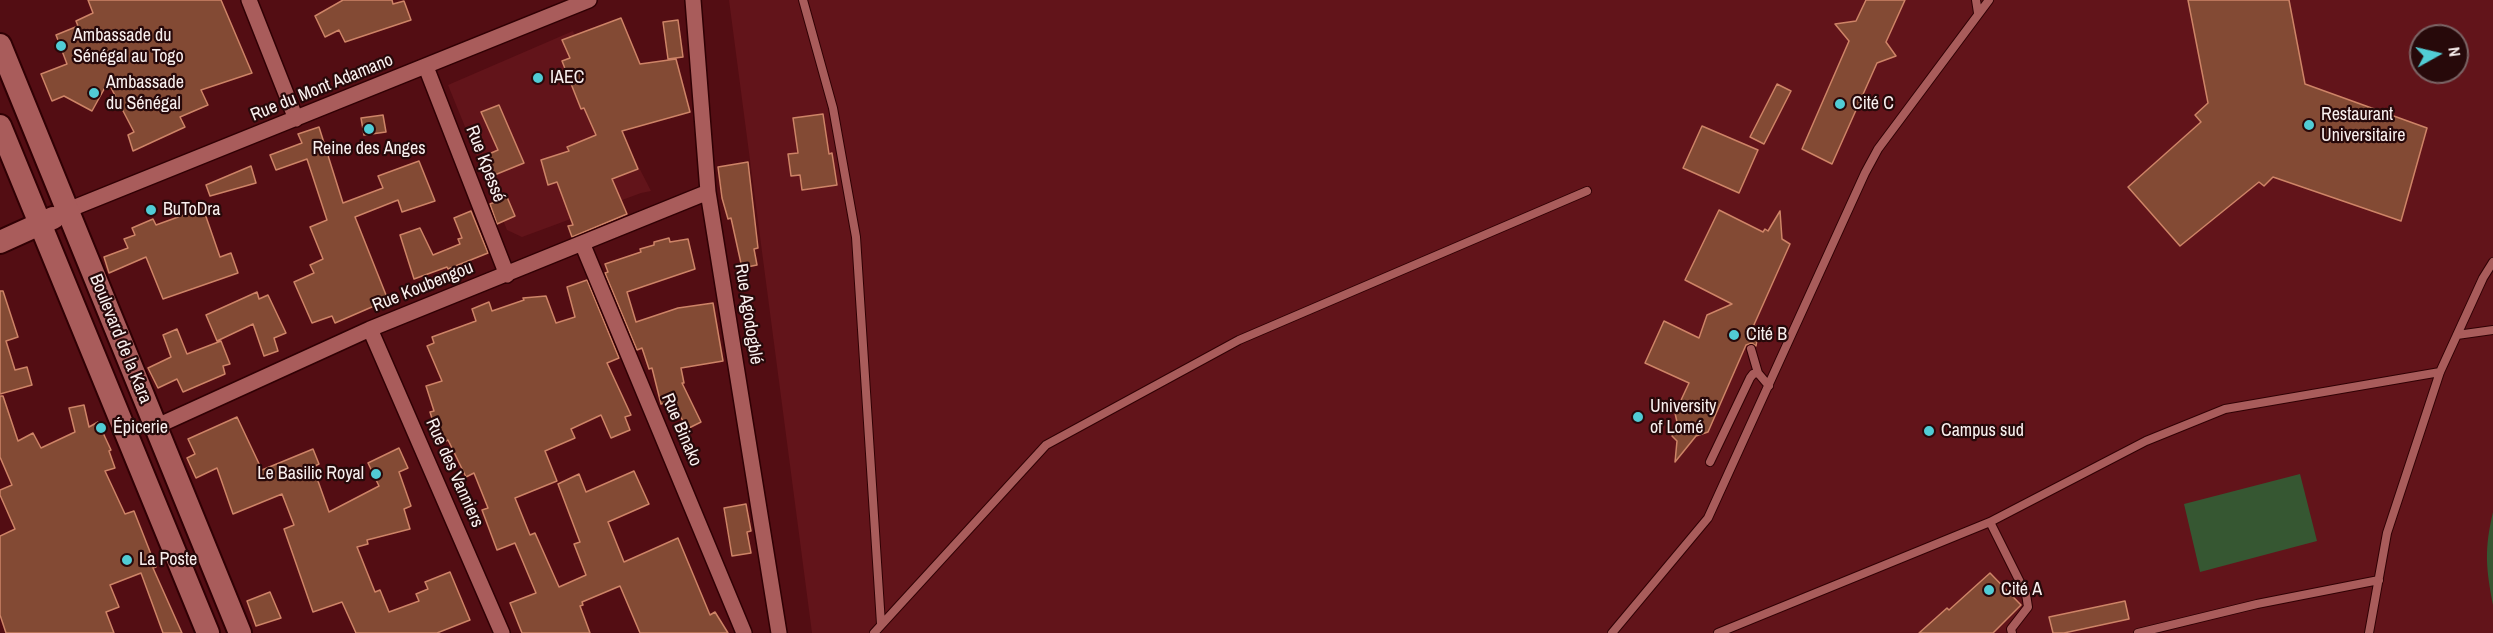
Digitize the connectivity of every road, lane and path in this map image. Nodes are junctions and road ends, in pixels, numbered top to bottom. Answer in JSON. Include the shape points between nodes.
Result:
{"nodes":[{"id":1,"x":249,"y":0,"type":"edge"},
{"id":2,"x":589,"y":0,"type":"edge"},
{"id":3,"x":693,"y":0,"type":"edge"},
{"id":4,"x":803,"y":0,"type":"edge"},
{"id":5,"x":1976,"y":0,"type":"edge"},
{"id":6,"x":1989,"y":0,"type":"edge"},
{"id":7,"x":571,"y":4,"type":"edge"},
{"id":8,"x":1978,"y":13,"type":"junction"},
{"id":9,"x":0,"y":45,"type":"edge"},
{"id":10,"x":426,"y":67,"type":"junction"},
{"id":11,"x":296,"y":119,"type":"junction"},
{"id":12,"x":0,"y":126,"type":"edge"},
{"id":13,"x":1587,"y":191,"type":"dead end"},
{"id":14,"x":708,"y":192,"type":"junction"},
{"id":15,"x":68,"y":210,"type":"junction"},
{"id":16,"x":39,"y":224,"type":"junction"},
{"id":17,"x":0,"y":242,"type":"edge"},
{"id":18,"x":582,"y":243,"type":"junction"},
{"id":19,"x":2493,"y":262,"type":"edge"},
{"id":20,"x":507,"y":275,"type":"junction"},
{"id":21,"x":370,"y":329,"type":"junction"},
{"id":22,"x":2493,"y":330,"type":"edge"},
{"id":23,"x":2457,"y":335,"type":"junction"},
{"id":24,"x":1751,"y":349,"type":"dead end"},
{"id":25,"x":2440,"y":372,"type":"junction"},
{"id":26,"x":1758,"y":373,"type":"junction"},
{"id":27,"x":1768,"y":386,"type":"junction"},
{"id":28,"x":162,"y":423,"type":"junction"},
{"id":29,"x":1710,"y":462,"type":"dead end"},
{"id":30,"x":1990,"y":522,"type":"junction"},
{"id":31,"x":2379,"y":580,"type":"junction"},
{"id":32,"x":881,"y":624,"type":"junction"},
{"id":33,"x":208,"y":633,"type":"edge"},
{"id":34,"x":240,"y":633,"type":"edge"},
{"id":35,"x":502,"y":633,"type":"edge"},
{"id":36,"x":744,"y":633,"type":"edge"},
{"id":37,"x":779,"y":633,"type":"edge"},
{"id":38,"x":874,"y":633,"type":"edge"},
{"id":39,"x":1612,"y":633,"type":"edge"},
{"id":40,"x":1719,"y":633,"type":"edge"},
{"id":41,"x":2012,"y":633,"type":"edge"},
{"id":42,"x":2138,"y":633,"type":"edge"},
{"id":43,"x":2369,"y":633,"type":"edge"}],
"edges":[{"from":1,"to":11,"type":"street"},
{"from":2,"to":7,"type":"street","name":"Rue du Mont Adamano"},
{"from":3,"to":14,"type":"street","name":"Rue Agodogblé"},
{"from":4,"to":32,"type":"lane","via":[[833,108],[856,237]]},
{"from":5,"to":8,"type":"lane"},
{"from":6,"to":8,"type":"lane"},
{"from":7,"to":10,"type":"street","name":"Rue du Mont Adamano"},
{"from":8,"to":27,"type":"lane","via":[[1878,149]]},
{"from":9,"to":15,"type":"main road","name":"Boulevard de la Kara"},
{"from":10,"to":11,"type":"street","name":"Rue du Mont Adamano"},
{"from":10,"to":20,"type":"street","name":"Rue Kpessé"},
{"from":11,"to":15,"type":"street","name":"Rue du Mont Adamano"},
{"from":12,"to":16,"type":"main road","name":"Boulevard de la Kara"},
{"from":13,"to":32,"type":"lane","via":[[1239,340],[1046,445]]},
{"from":14,"to":18,"type":"street","name":"Rue Koubengou"},
{"from":14,"to":37,"type":"street","name":"Rue Agodogblé"},
{"from":15,"to":16,"type":"main road"},
{"from":15,"to":28,"type":"main road","name":"Boulevard de la Kara"},
{"from":16,"to":17,"type":"main road"},
{"from":16,"to":33,"type":"main road","name":"Boulevard de la Kara"},
{"from":18,"to":20,"type":"street","name":"Rue Koubengou"},
{"from":18,"to":36,"type":"street","name":"Rue Binako"},
{"from":19,"to":23,"type":"lane"},
{"from":20,"to":21,"type":"street","name":"Rue Koubengou"},
{"from":21,"to":28,"type":"street","name":"Rue Koubengou"},
{"from":21,"to":35,"type":"street","name":"Rue des Vanniers"},
{"from":22,"to":23,"type":"lane"},
{"from":23,"to":25,"type":"lane"},
{"from":24,"to":26,"type":"lane"},
{"from":25,"to":30,"type":"lane","via":[[2225,409],[2146,441]]},
{"from":25,"to":31,"type":"lane","via":[[2387,533]]},
{"from":26,"to":27,"type":"lane"},
{"from":26,"to":29,"type":"lane","via":[[1750,378]]},
{"from":27,"to":39,"type":"lane","via":[[1708,518]]},
{"from":28,"to":34,"type":"main road","name":"Boulevard de la Kara"},
{"from":30,"to":40,"type":"lane"},
{"from":30,"to":41,"type":"lane","via":[[2026,594],[2028,608]]},
{"from":31,"to":42,"type":"lane"},
{"from":31,"to":43,"type":"lane"},
{"from":32,"to":38,"type":"lane"}]}
